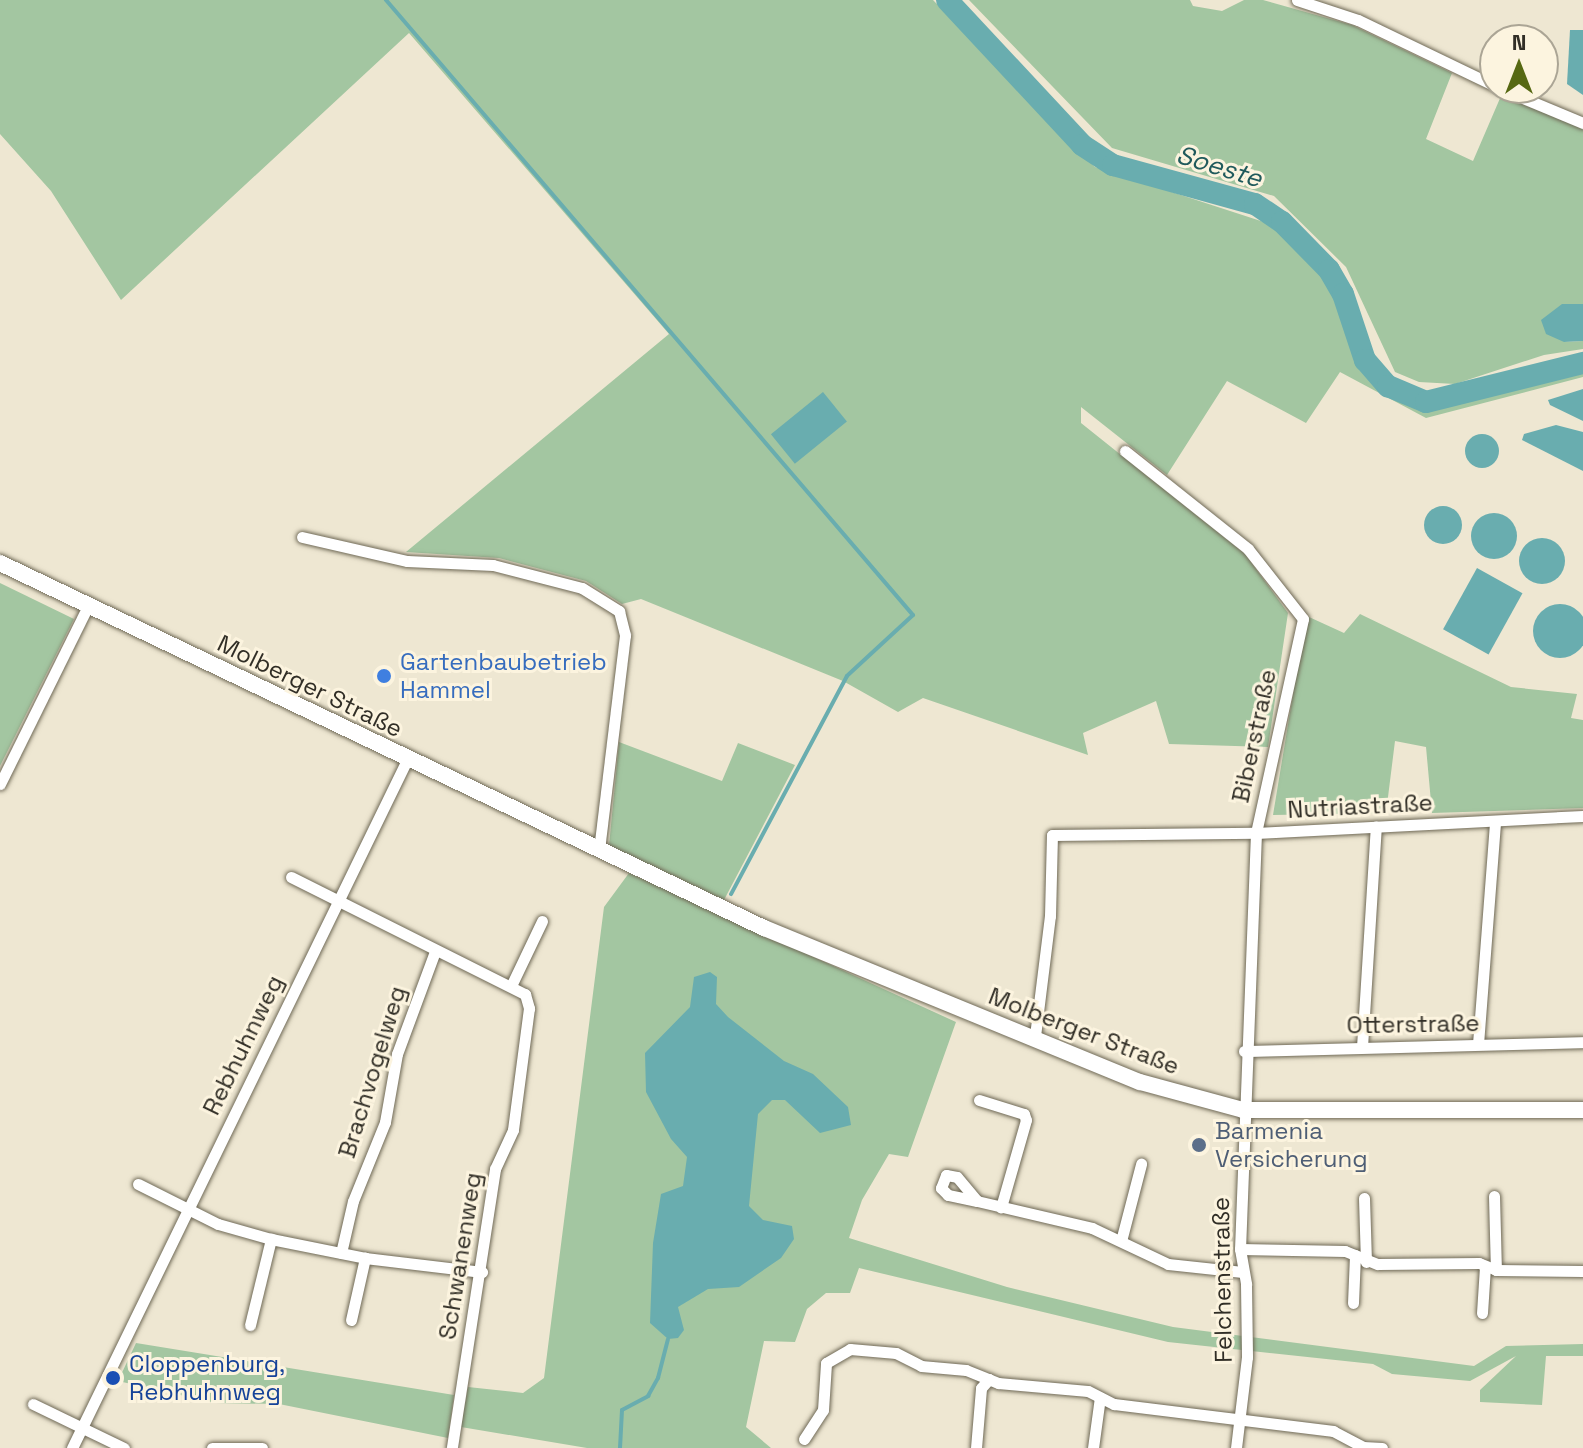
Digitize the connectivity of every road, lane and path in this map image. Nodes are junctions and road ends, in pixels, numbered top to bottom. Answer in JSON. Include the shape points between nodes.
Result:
{"nodes":[{"id":1,"x":1297,"y":0,"type":"edge"},
{"id":2,"x":1479,"y":78,"type":"edge"},
{"id":3,"x":1538,"y":104,"type":"edge"},
{"id":4,"x":1583,"y":123,"type":"edge"},
{"id":5,"x":1125,"y":451,"type":"dead end"},
{"id":6,"x":302,"y":537,"type":"dead end"},
{"id":7,"x":0,"y":563,"type":"edge"},
{"id":8,"x":88,"y":606,"type":"junction"},
{"id":9,"x":407,"y":760,"type":"junction"},
{"id":10,"x":0,"y":784,"type":"edge"},
{"id":11,"x":1583,"y":816,"type":"edge"},
{"id":12,"x":1495,"y":822,"type":"junction"},
{"id":13,"x":1376,"y":826,"type":"junction"},
{"id":14,"x":1256,"y":833,"type":"junction"},
{"id":15,"x":599,"y":850,"type":"junction"},
{"id":16,"x":291,"y":877,"type":"dead end"},
{"id":17,"x":338,"y":901,"type":"junction"},
{"id":18,"x":542,"y":921,"type":"dead end"},
{"id":19,"x":435,"y":951,"type":"junction"},
{"id":20,"x":511,"y":986,"type":"junction"},
{"id":21,"x":1035,"y":1036,"type":"junction"},
{"id":22,"x":1583,"y":1042,"type":"edge"},
{"id":23,"x":1478,"y":1044,"type":"junction"},
{"id":24,"x":1362,"y":1047,"type":"junction"},
{"id":25,"x":1244,"y":1051,"type":"junction"},
{"id":26,"x":979,"y":1100,"type":"dead end"},
{"id":27,"x":1243,"y":1110,"type":"junction"},
{"id":28,"x":1583,"y":1110,"type":"edge"},
{"id":29,"x":1141,"y":1164,"type":"dead end"},
{"id":30,"x":138,"y":1184,"type":"dead end"},
{"id":31,"x":1494,"y":1196,"type":"dead end"},
{"id":32,"x":1364,"y":1198,"type":"dead end"},
{"id":33,"x":977,"y":1201,"type":"dead end"},
{"id":34,"x":1001,"y":1207,"type":"junction"},
{"id":35,"x":188,"y":1209,"type":"junction"},
{"id":36,"x":271,"y":1239,"type":"junction"},
{"id":37,"x":1121,"y":1241,"type":"junction"},
{"id":38,"x":1240,"y":1249,"type":"junction"},
{"id":39,"x":341,"y":1253,"type":"junction"},
{"id":40,"x":365,"y":1258,"type":"junction"},
{"id":41,"x":1360,"y":1258,"type":"junction"},
{"id":42,"x":1491,"y":1268,"type":"junction"},
{"id":43,"x":1583,"y":1271,"type":"edge"},
{"id":44,"x":482,"y":1272,"type":"junction"},
{"id":45,"x":1243,"y":1272,"type":"junction"},
{"id":46,"x":1353,"y":1303,"type":"dead end"},
{"id":47,"x":1482,"y":1313,"type":"dead end"},
{"id":48,"x":351,"y":1320,"type":"dead end"},
{"id":49,"x":250,"y":1325,"type":"dead end"},
{"id":50,"x":989,"y":1379,"type":"junction"},
{"id":51,"x":1100,"y":1397,"type":"junction"},
{"id":52,"x":33,"y":1404,"type":"dead end"},
{"id":53,"x":1239,"y":1419,"type":"junction"},
{"id":54,"x":82,"y":1428,"type":"junction"},
{"id":55,"x":804,"y":1439,"type":"dead end"},
{"id":56,"x":1340,"y":1442,"type":"edge"},
{"id":57,"x":72,"y":1448,"type":"edge"},
{"id":58,"x":124,"y":1448,"type":"edge"},
{"id":59,"x":212,"y":1448,"type":"edge"},
{"id":60,"x":262,"y":1448,"type":"edge"},
{"id":61,"x":452,"y":1448,"type":"edge"},
{"id":62,"x":976,"y":1448,"type":"edge"},
{"id":63,"x":1093,"y":1448,"type":"edge"},
{"id":64,"x":1236,"y":1448,"type":"edge"},
{"id":65,"x":1382,"y":1448,"type":"edge"}],
"edges":[{"from":1,"to":2,"type":"street","via":[[1358,20]]},
{"from":3,"to":4,"type":"street"},
{"from":5,"to":14,"type":"street","name":"Biberstraße","via":[[1248,549],[1303,619]]},
{"from":6,"to":15,"type":"street","via":[[407,561],[493,565],[582,588],[619,611],[625,635]]},
{"from":7,"to":8,"type":"main road","name":"Molberger Straße"},
{"from":8,"to":9,"type":"main road","name":"Molberger Straße"},
{"from":8,"to":10,"type":"street"},
{"from":9,"to":15,"type":"main road","name":"Molberger Straße"},
{"from":9,"to":17,"type":"street","name":"Rebhuhnweg"},
{"from":11,"to":12,"type":"street","name":"Nutriastraße"},
{"from":12,"to":13,"type":"street","name":"Nutriastraße"},
{"from":12,"to":23,"type":"street"},
{"from":13,"to":14,"type":"street","name":"Nutriastraße"},
{"from":13,"to":24,"type":"street"},
{"from":14,"to":21,"type":"street","name":"Nutriastraße","via":[[1052,835],[1050,916]]},
{"from":14,"to":25,"type":"street","name":"Biberstraße"},
{"from":15,"to":21,"type":"main road","name":"Molberger Straße","via":[[764,928]]},
{"from":16,"to":17,"type":"street"},
{"from":17,"to":19,"type":"street"},
{"from":17,"to":35,"type":"street","name":"Rebhuhnweg"},
{"from":18,"to":20,"type":"street"},
{"from":19,"to":20,"type":"street"},
{"from":19,"to":39,"type":"street","name":"Brachvogelweg","via":[[397,1054],[385,1122],[353,1201]]},
{"from":20,"to":44,"type":"street","name":"Schwanenweg","via":[[525,994],[529,1008],[513,1130],[495,1169]]},
{"from":21,"to":27,"type":"main road","name":"Molberger Straße","via":[[1140,1082]]},
{"from":22,"to":23,"type":"street","name":"Otterstraße"},
{"from":23,"to":24,"type":"street","name":"Otterstraße"},
{"from":24,"to":25,"type":"street","name":"Otterstraße"},
{"from":25,"to":27,"type":"street","name":"Biberstraße"},
{"from":26,"to":34,"type":"street","via":[[1024,1114],[1026,1120]]},
{"from":27,"to":28,"type":"main road","name":"Molberger Straße"},
{"from":27,"to":38,"type":"street","name":"Felchenstraße"},
{"from":29,"to":37,"type":"street"},
{"from":30,"to":35,"type":"street"},
{"from":31,"to":42,"type":"street"},
{"from":32,"to":41,"type":"street"},
{"from":33,"to":34,"type":"street"},
{"from":34,"to":37,"type":"street","via":[[1092,1228]]},
{"from":35,"to":36,"type":"street"},
{"from":35,"to":54,"type":"street","name":"Rebhuhnweg"},
{"from":36,"to":39,"type":"street"},
{"from":36,"to":49,"type":"street"},
{"from":37,"to":45,"type":"street","via":[[1183,1269]]},
{"from":38,"to":41,"type":"street","via":[[1345,1251]]},
{"from":38,"to":45,"type":"street","name":"Felchenstraße"},
{"from":39,"to":40,"type":"street"},
{"from":40,"to":44,"type":"street"},
{"from":40,"to":48,"type":"street"},
{"from":41,"to":42,"type":"street"},
{"from":41,"to":46,"type":"street"},
{"from":42,"to":43,"type":"street"},
{"from":42,"to":47,"type":"street"},
{"from":44,"to":61,"type":"street","name":"Schwanenweg"},
{"from":45,"to":53,"type":"street","name":"Felchenstraße","via":[[1248,1338]]},
{"from":50,"to":51,"type":"street"},
{"from":50,"to":55,"type":"street","via":[[966,1370],[921,1366],[896,1353],[850,1349],[826,1363],[823,1410]]},
{"from":50,"to":62,"type":"street","via":[[981,1388]]},
{"from":51,"to":53,"type":"street","via":[[1114,1404]]},
{"from":51,"to":63,"type":"street"},
{"from":52,"to":54,"type":"street"},
{"from":53,"to":56,"type":"street","via":[[1333,1431]]},
{"from":53,"to":64,"type":"street","name":"Felchenstraße"},
{"from":54,"to":57,"type":"street","name":"Rebhuhnweg"},
{"from":54,"to":58,"type":"street"},
{"from":56,"to":65,"type":"street"},
{"from":59,"to":60,"type":"street"}]}
